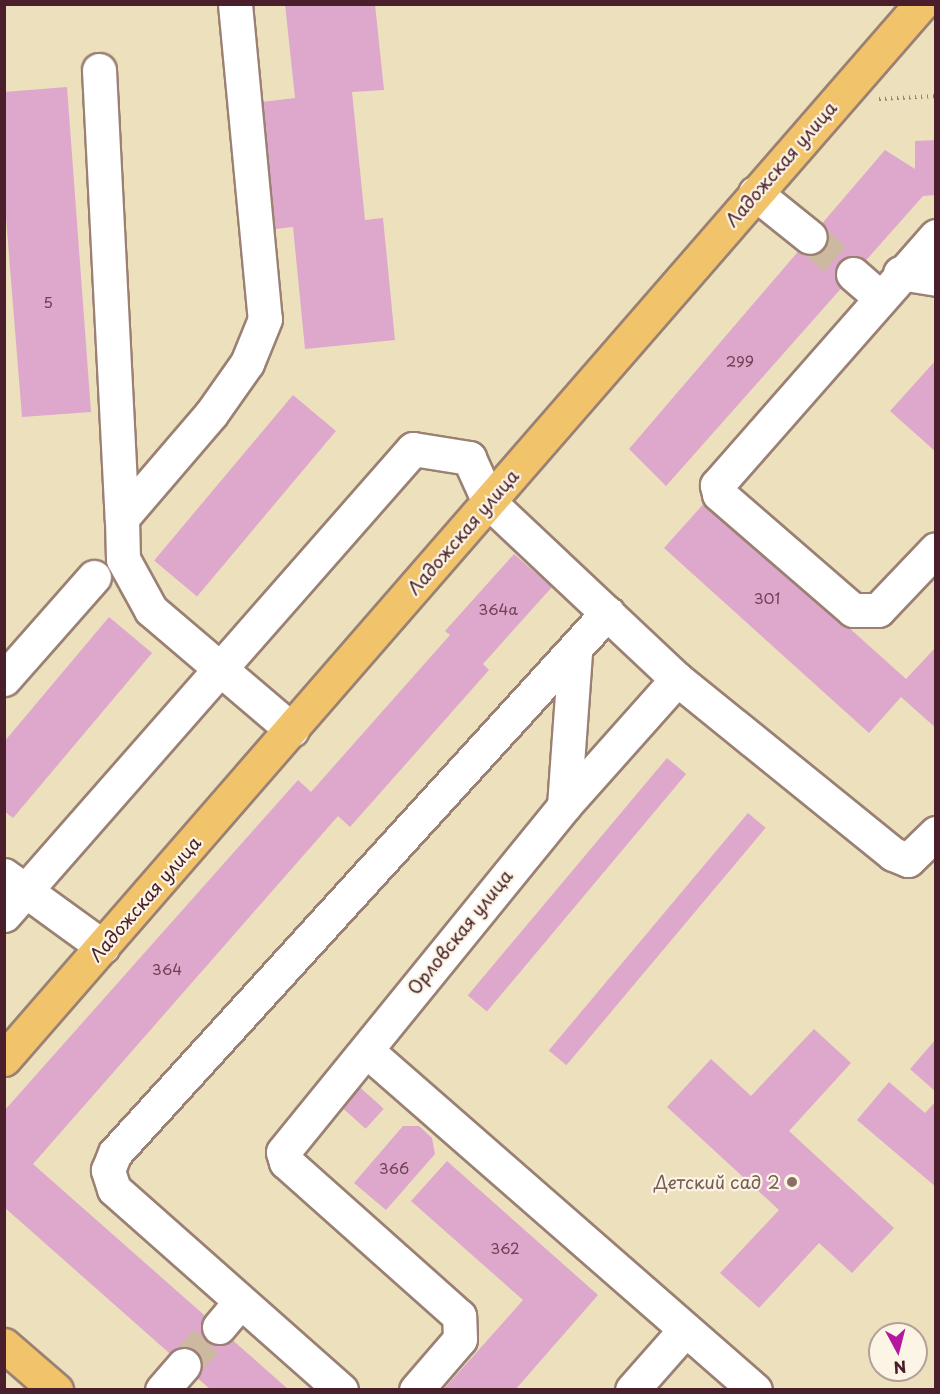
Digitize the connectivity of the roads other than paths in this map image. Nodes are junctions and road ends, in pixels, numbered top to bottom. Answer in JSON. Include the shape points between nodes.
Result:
{"nodes":[{"id":1,"x":235,"y":4,"type":"edge"},
{"id":2,"x":921,"y":4,"type":"edge"},
{"id":3,"x":99,"y":70,"type":"dead end"},
{"id":4,"x":755,"y":193,"type":"junction"},
{"id":5,"x":936,"y":236,"type":"edge"},
{"id":6,"x":810,"y":237,"type":"tunnel mouth"},
{"id":7,"x":854,"y":274,"type":"tunnel mouth"},
{"id":8,"x":936,"y":279,"type":"edge"},
{"id":9,"x":889,"y":284,"type":"junction"},
{"id":10,"x":489,"y":502,"type":"junction"},
{"id":11,"x":122,"y":518,"type":"junction"},
{"id":12,"x":936,"y":549,"type":"edge"},
{"id":13,"x":94,"y":577,"type":"dead end"},
{"id":14,"x":607,"y":613,"type":"junction"},
{"id":15,"x":575,"y":654,"type":"junction"},
{"id":16,"x":220,"y":669,"type":"junction"},
{"id":17,"x":4,"y":679,"type":"edge"},
{"id":18,"x":677,"y":679,"type":"junction"},
{"id":19,"x":292,"y":730,"type":"junction"},
{"id":20,"x":564,"y":806,"type":"junction"},
{"id":21,"x":936,"y":833,"type":"edge"},
{"id":22,"x":16,"y":882,"type":"edge"},
{"id":23,"x":4,"y":915,"type":"edge"},
{"id":24,"x":103,"y":947,"type":"junction"},
{"id":25,"x":367,"y":1050,"type":"junction"},
{"id":26,"x":4,"y":1059,"type":"edge"},
{"id":27,"x":684,"y":1330,"type":"junction"},
{"id":28,"x":4,"y":1345,"type":"edge"},
{"id":29,"x":184,"y":1365,"type":"tunnel mouth"},
{"id":30,"x":56,"y":1389,"type":"edge"},
{"id":31,"x":162,"y":1389,"type":"edge"},
{"id":32,"x":341,"y":1389,"type":"edge"},
{"id":33,"x":416,"y":1389,"type":"edge"},
{"id":34,"x":632,"y":1389,"type":"edge"},
{"id":35,"x":755,"y":1389,"type":"edge"}],
"edges":[{"from":1,"to":11,"type":"street","via":[[265,319],[248,363],[211,414]]},
{"from":2,"to":4,"type":"main road","name":"Ладожская улица"},
{"from":3,"to":11,"type":"street"},
{"from":4,"to":6,"type":"street"},
{"from":4,"to":10,"type":"main road","name":"Ладожская улица"},
{"from":5,"to":9,"type":"street"},
{"from":7,"to":9,"type":"street"},
{"from":8,"to":9,"type":"street"},
{"from":9,"to":12,"type":"street","via":[[717,485],[719,494],[853,610],[878,610]]},
{"from":10,"to":14,"type":"street"},
{"from":10,"to":16,"type":"street","via":[[469,458],[413,449]]},
{"from":10,"to":19,"type":"main road","name":"Ладожская улица"},
{"from":11,"to":16,"type":"street","via":[[123,559],[151,610]]},
{"from":13,"to":17,"type":"street"},
{"from":14,"to":15,"type":"street"},
{"from":14,"to":18,"type":"street"},
{"from":15,"to":20,"type":"street"},
{"from":15,"to":32,"type":"street","via":[[115,1153],[108,1170],[114,1189],[229,1315]]},
{"from":16,"to":19,"type":"street"},
{"from":16,"to":22,"type":"street"},
{"from":18,"to":20,"type":"street","name":"Орловская улица"},
{"from":18,"to":21,"type":"street","via":[[893,854],[908,860]]},
{"from":19,"to":24,"type":"main road","name":"Ладожская улица"},
{"from":20,"to":25,"type":"street","name":"Орловская улица"},
{"from":22,"to":23,"type":"street"},
{"from":22,"to":24,"type":"street"},
{"from":24,"to":26,"type":"main road","name":"Ладожская улица"},
{"from":25,"to":27,"type":"street"},
{"from":25,"to":33,"type":"street","name":"Орловская улица","via":[[283,1152],[286,1162],[459,1316],[460,1339]]},
{"from":27,"to":34,"type":"street"},
{"from":27,"to":35,"type":"street"},
{"from":28,"to":30,"type":"main road"},
{"from":29,"to":31,"type":"street"}]}
